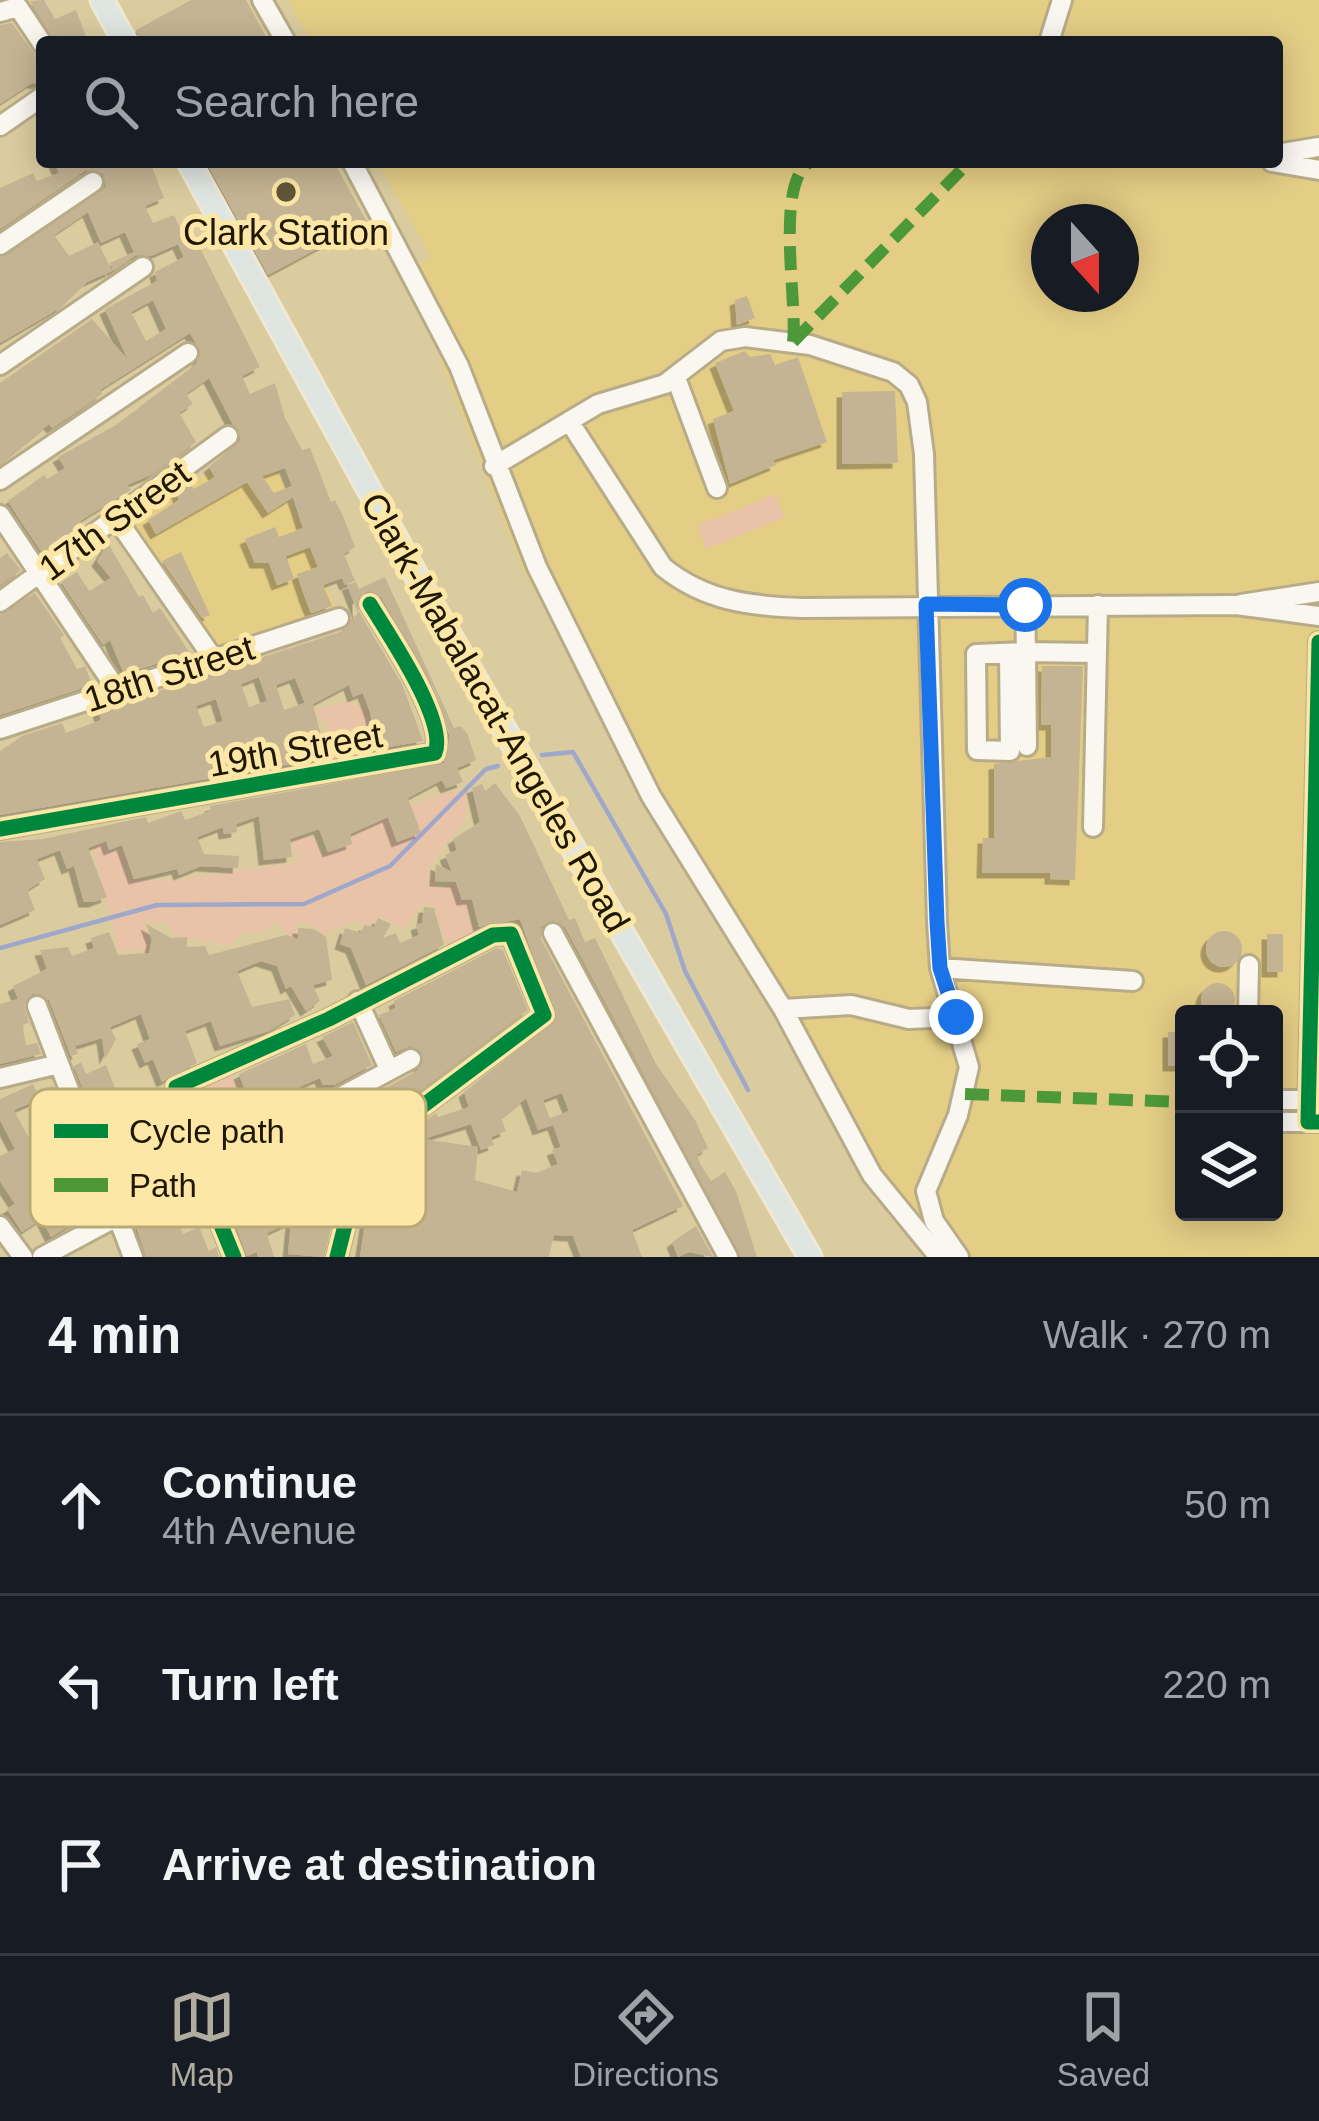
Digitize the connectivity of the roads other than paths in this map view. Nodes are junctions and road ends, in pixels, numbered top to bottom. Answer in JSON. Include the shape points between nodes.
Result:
{"nodes":[{"id":1,"x":103,"y":0,"type":"edge"},
{"id":2,"x":262,"y":0,"type":"edge"},
{"id":3,"x":1062,"y":0,"type":"edge"},
{"id":4,"x":0,"y":12,"type":"edge"},
{"id":5,"x":37,"y":36,"type":"edge"},
{"id":6,"x":122,"y":36,"type":"edge"},
{"id":7,"x":283,"y":36,"type":"edge"},
{"id":8,"x":1050,"y":36,"type":"edge"},
{"id":9,"x":36,"y":101,"type":"edge"},
{"id":10,"x":0,"y":126,"type":"edge"},
{"id":11,"x":1319,"y":147,"type":"edge"},
{"id":12,"x":1283,"y":153,"type":"edge"},
{"id":13,"x":1283,"y":164,"type":"edge"},
{"id":14,"x":193,"y":168,"type":"edge"},
{"id":15,"x":355,"y":168,"type":"edge"},
{"id":16,"x":1319,"y":170,"type":"edge"},
{"id":17,"x":93,"y":182,"type":"dead end"},
{"id":18,"x":0,"y":245,"type":"edge"},
{"id":19,"x":143,"y":267,"type":"dead end"},
{"id":20,"x":188,"y":352,"type":"dead end"},
{"id":21,"x":0,"y":365,"type":"edge"},
{"id":22,"x":676,"y":378,"type":"junction"},
{"id":23,"x":568,"y":421,"type":"junction"},
{"id":24,"x":228,"y":436,"type":"dead end"},
{"id":25,"x":494,"y":466,"type":"junction"},
{"id":26,"x":0,"y":480,"type":"edge"},
{"id":27,"x":717,"y":488,"type":"dead end"},
{"id":28,"x":0,"y":515,"type":"edge"},
{"id":29,"x":116,"y":518,"type":"junction"},
{"id":30,"x":41,"y":573,"type":"junction"},
{"id":31,"x":1319,"y":592,"type":"edge"},
{"id":32,"x":0,"y":602,"type":"edge"},
{"id":33,"x":370,"y":604,"type":"dead end"},
{"id":34,"x":926,"y":604,"type":"junction"},
{"id":35,"x":1025,"y":605,"type":"junction"},
{"id":36,"x":1098,"y":605,"type":"junction"},
{"id":37,"x":1236,"y":605,"type":"junction"},
{"id":38,"x":1319,"y":616,"type":"edge"},
{"id":39,"x":339,"y":618,"type":"dead end"},
{"id":40,"x":1319,"y":642,"type":"edge"},
{"id":41,"x":1017,"y":653,"type":"junction"},
{"id":42,"x":1096,"y":653,"type":"junction"},
{"id":43,"x":212,"y":658,"type":"junction"},
{"id":44,"x":976,"y":682,"type":"junction"},
{"id":45,"x":1009,"y":683,"type":"junction"},
{"id":46,"x":117,"y":690,"type":"junction"},
{"id":47,"x":1010,"y":716,"type":"junction"},
{"id":48,"x":976,"y":717,"type":"junction"},
{"id":49,"x":0,"y":729,"type":"edge"},
{"id":50,"x":1027,"y":746,"type":"dead end"},
{"id":51,"x":1093,"y":827,"type":"dead end"},
{"id":52,"x":0,"y":829,"type":"edge"},
{"id":53,"x":553,"y":933,"type":"dead end"},
{"id":54,"x":1249,"y":964,"type":"dead end"},
{"id":55,"x":940,"y":968,"type":"junction"},
{"id":56,"x":1133,"y":981,"type":"dead end"},
{"id":57,"x":358,"y":1001,"type":"junction"},
{"id":58,"x":1248,"y":1005,"type":"edge"},
{"id":59,"x":37,"y":1006,"type":"dead end"},
{"id":60,"x":783,"y":1009,"type":"junction"},
{"id":61,"x":956,"y":1017,"type":"junction"},
{"id":62,"x":411,"y":1059,"type":"dead end"},
{"id":63,"x":59,"y":1064,"type":"junction"},
{"id":64,"x":388,"y":1067,"type":"junction"},
{"id":65,"x":0,"y":1078,"type":"edge"},
{"id":66,"x":69,"y":1089,"type":"edge"},
{"id":67,"x":176,"y":1089,"type":"edge"},
{"id":68,"x":349,"y":1089,"type":"edge"},
{"id":69,"x":1283,"y":1100,"type":"edge"},
{"id":70,"x":1314,"y":1100,"type":"edge"},
{"id":71,"x":426,"y":1102,"type":"edge"},
{"id":72,"x":1283,"y":1122,"type":"edge"},
{"id":73,"x":1314,"y":1122,"type":"edge"},
{"id":74,"x":926,"y":1200,"type":"junction"},
{"id":75,"x":903,"y":1216,"type":"junction"},
{"id":76,"x":0,"y":1226,"type":"edge"},
{"id":77,"x":97,"y":1227,"type":"edge"},
{"id":78,"x":123,"y":1227,"type":"edge"},
{"id":79,"x":221,"y":1227,"type":"edge"},
{"id":80,"x":345,"y":1227,"type":"edge"},
{"id":81,"x":23,"y":1257,"type":"edge"},
{"id":82,"x":42,"y":1257,"type":"edge"},
{"id":83,"x":133,"y":1257,"type":"edge"},
{"id":84,"x":233,"y":1257,"type":"edge"},
{"id":85,"x":338,"y":1257,"type":"edge"},
{"id":86,"x":728,"y":1257,"type":"edge"},
{"id":87,"x":810,"y":1257,"type":"edge"},
{"id":88,"x":939,"y":1257,"type":"edge"},
{"id":89,"x":959,"y":1257,"type":"edge"}],
"edges":[{"from":1,"to":6,"type":"main road"},
{"from":2,"to":7,"type":"street"},
{"from":3,"to":8,"type":"street"},
{"from":4,"to":5,"type":"street","via":[[18,7]]},
{"from":9,"to":10,"type":"street"},
{"from":11,"to":12,"type":"street"},
{"from":13,"to":16,"type":"street"},
{"from":14,"to":87,"type":"main road","name":"Clark-Mabalacat-Angeles Road","via":[[457,648]]},
{"from":15,"to":25,"type":"street","via":[[459,366]]},
{"from":17,"to":18,"type":"street"},
{"from":19,"to":21,"type":"street"},
{"from":20,"to":26,"type":"street"},
{"from":22,"to":23,"type":"street"},
{"from":22,"to":27,"type":"street"},
{"from":22,"to":34,"type":"street","via":[[709,347],[745,337],[810,345],[902,378],[922,432]]},
{"from":23,"to":25,"type":"street"},
{"from":23,"to":34,"type":"street","via":[[644,544],[684,584],[760,606]]},
{"from":24,"to":29,"type":"street","name":"17th Street"},
{"from":25,"to":60,"type":"street","via":[[651,796]]},
{"from":28,"to":30,"type":"street"},
{"from":29,"to":30,"type":"street","name":"17th Street"},
{"from":29,"to":43,"type":"street"},
{"from":30,"to":32,"type":"street","name":"17th Street"},
{"from":30,"to":46,"type":"street"},
{"from":31,"to":37,"type":"street"},
{"from":33,"to":52,"type":"street","name":"19th Street","via":[[424,700],[439,736],[435,753]]},
{"from":34,"to":35,"type":"street"},
{"from":34,"to":55,"type":"street"},
{"from":35,"to":36,"type":"street"},
{"from":35,"to":41,"type":"street"},
{"from":36,"to":37,"type":"street"},
{"from":36,"to":42,"type":"street"},
{"from":37,"to":38,"type":"street"},
{"from":39,"to":43,"type":"street","name":"18th Street"},
{"from":40,"to":70,"type":"street"},
{"from":41,"to":42,"type":"street"},
{"from":41,"to":44,"type":"street","via":[[976,654]]},
{"from":41,"to":45,"type":"street"},
{"from":41,"to":50,"type":"street"},
{"from":42,"to":51,"type":"street"},
{"from":43,"to":46,"type":"street","name":"18th Street"},
{"from":44,"to":45,"type":"street"},
{"from":44,"to":48,"type":"street"},
{"from":45,"to":47,"type":"street"},
{"from":46,"to":49,"type":"street","name":"18th Street"},
{"from":47,"to":48,"type":"street"},
{"from":47,"to":48,"type":"street","via":[[1010,751],[977,750]]},
{"from":53,"to":86,"type":"street"},
{"from":54,"to":58,"type":"street"},
{"from":55,"to":56,"type":"street"},
{"from":55,"to":61,"type":"street"},
{"from":57,"to":64,"type":"street"},
{"from":57,"to":67,"type":"street"},
{"from":57,"to":71,"type":"street","via":[[511,934],[544,1011]]},
{"from":59,"to":63,"type":"street"},
{"from":60,"to":61,"type":"street","via":[[851,1005],[909,1019]]},
{"from":60,"to":75,"type":"street","via":[[872,1175]]},
{"from":61,"to":74,"type":"street","via":[[968,1082]]},
{"from":62,"to":64,"type":"street"},
{"from":63,"to":65,"type":"street"},
{"from":63,"to":66,"type":"street"},
{"from":64,"to":68,"type":"street"},
{"from":69,"to":70,"type":"street"},
{"from":70,"to":73,"type":"street"},
{"from":72,"to":73,"type":"street"},
{"from":74,"to":75,"type":"street"},
{"from":74,"to":89,"type":"street"},
{"from":75,"to":88,"type":"street"},
{"from":76,"to":81,"type":"street"},
{"from":77,"to":82,"type":"street"},
{"from":78,"to":83,"type":"street"},
{"from":79,"to":84,"type":"street"},
{"from":80,"to":85,"type":"street"}]}
